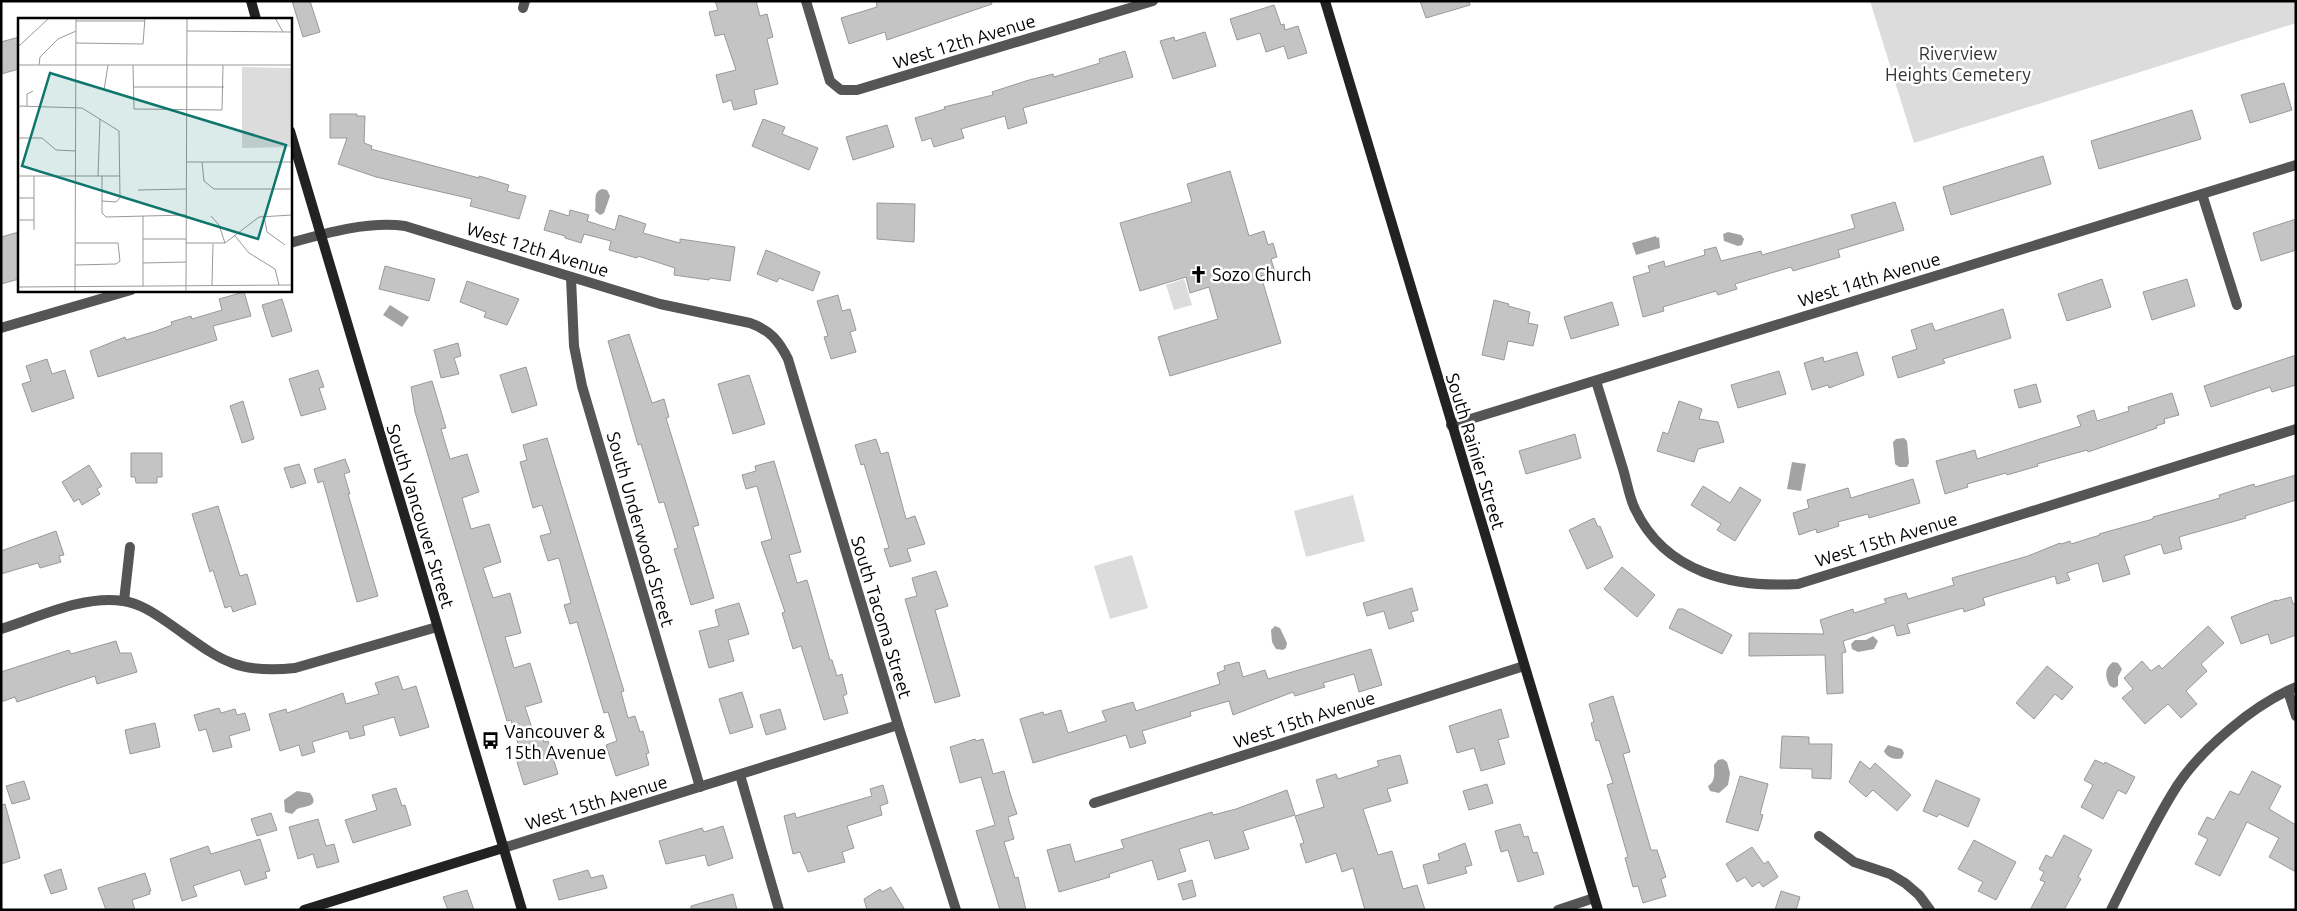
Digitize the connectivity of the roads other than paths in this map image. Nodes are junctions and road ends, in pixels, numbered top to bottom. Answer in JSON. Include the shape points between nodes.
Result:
{"nodes":[{"id":1,"x":251,"y":1,"type":"edge"},
{"id":2,"x":806,"y":1,"type":"edge"},
{"id":3,"x":1153,"y":1,"type":"edge"},
{"id":4,"x":1324,"y":1,"type":"edge"},
{"id":5,"x":256,"y":18,"type":"edge"},
{"id":6,"x":291,"y":134,"type":"edge"},
{"id":7,"x":2296,"y":165,"type":"edge"},
{"id":8,"x":2202,"y":194,"type":"junction"},
{"id":9,"x":321,"y":234,"type":"junction"},
{"id":10,"x":291,"y":243,"type":"edge"},
{"id":11,"x":571,"y":278,"type":"junction"},
{"id":12,"x":128,"y":291,"type":"edge"},
{"id":13,"x":2237,"y":305,"type":"dead end"},
{"id":14,"x":1,"y":328,"type":"edge"},
{"id":15,"x":773,"y":335,"type":"joint"},
{"id":16,"x":1596,"y":381,"type":"junction"},
{"id":17,"x":1451,"y":425,"type":"junction"},
{"id":18,"x":2296,"y":429,"type":"edge"},
{"id":19,"x":130,"y":547,"type":"dead end"},
{"id":20,"x":124,"y":601,"type":"junction"},
{"id":21,"x":438,"y":627,"type":"junction"},
{"id":22,"x":1,"y":629,"type":"edge"},
{"id":23,"x":1524,"y":666,"type":"junction"},
{"id":24,"x":2292,"y":689,"type":"edge"},
{"id":25,"x":2296,"y":716,"type":"edge"},
{"id":26,"x":898,"y":725,"type":"junction"},
{"id":27,"x":740,"y":775,"type":"junction"},
{"id":28,"x":700,"y":787,"type":"junction"},
{"id":29,"x":1094,"y":803,"type":"dead end"},
{"id":30,"x":1819,"y":836,"type":"dead end"},
{"id":31,"x":503,"y":848,"type":"junction"},
{"id":32,"x":1594,"y":898,"type":"junction"},
{"id":33,"x":304,"y":910,"type":"edge"},
{"id":34,"x":522,"y":910,"type":"edge"},
{"id":35,"x":779,"y":910,"type":"edge"},
{"id":36,"x":956,"y":910,"type":"edge"},
{"id":37,"x":1558,"y":910,"type":"edge"},
{"id":38,"x":1598,"y":910,"type":"edge"},
{"id":39,"x":1930,"y":910,"type":"edge"},
{"id":40,"x":2111,"y":910,"type":"edge"}],
"edges":[{"from":1,"to":5,"type":"street"},
{"from":2,"to":3,"type":"street","name":"West 12th Avenue","via":[[830,81],[841,90],[857,90]]},
{"from":4,"to":17,"type":"street","name":"South Rainier Street"},
{"from":6,"to":9,"type":"street","name":"South Vancouver Street"},
{"from":7,"to":8,"type":"street","name":"West 14th Avenue"},
{"from":8,"to":13,"type":"street"},
{"from":8,"to":16,"type":"street","name":"West 14th Avenue"},
{"from":9,"to":10,"type":"street","name":"West 12th Avenue"},
{"from":9,"to":11,"type":"street","name":"West 12th Avenue","via":[[373,226],[405,226]]},
{"from":9,"to":21,"type":"street","name":"South Vancouver Street"},
{"from":11,"to":15,"type":"street","name":"West 12th Avenue","via":[[660,304],[750,323]]},
{"from":11,"to":28,"type":"street","name":"South Underwood Street","via":[[574,346],[582,386]]},
{"from":12,"to":14,"type":"street"},
{"from":15,"to":26,"type":"street","name":"South Tacoma Street","via":[[788,359]]},
{"from":16,"to":17,"type":"street","name":"West 14th Avenue"},
{"from":16,"to":18,"type":"street","name":"West 15th Avenue","via":[[1634,508],[1660,546],[1700,572],[1741,582],[1775,585],[1798,584]]},
{"from":17,"to":23,"type":"street","name":"South Rainier Street"},
{"from":19,"to":20,"type":"street"},
{"from":20,"to":21,"type":"street","via":[[150,610],[211,653],[236,666],[258,669],[295,668]]},
{"from":20,"to":22,"type":"street","via":[[103,600],[77,605]]},
{"from":21,"to":31,"type":"street","name":"South Vancouver Street"},
{"from":23,"to":29,"type":"street","name":"West 15th Avenue"},
{"from":23,"to":32,"type":"street","name":"South Rainier Street"},
{"from":24,"to":25,"type":"street"},
{"from":24,"to":40,"type":"street","via":[[2250,712],[2200,758],[2178,784]]},
{"from":26,"to":27,"type":"street","name":"West 15th Avenue"},
{"from":26,"to":36,"type":"street","name":"South Tacoma Street"},
{"from":27,"to":28,"type":"street","name":"West 15th Avenue"},
{"from":27,"to":35,"type":"street"},
{"from":28,"to":31,"type":"street","name":"West 15th Avenue"},
{"from":30,"to":39,"type":"street","via":[[1854,862],[1890,874],[1905,883],[1919,894]]},
{"from":31,"to":33,"type":"street","name":"West 15th Avenue"},
{"from":31,"to":34,"type":"street","name":"South Vancouver Street"},
{"from":32,"to":37,"type":"street"},
{"from":32,"to":38,"type":"street","name":"South Rainier Street"}]}
